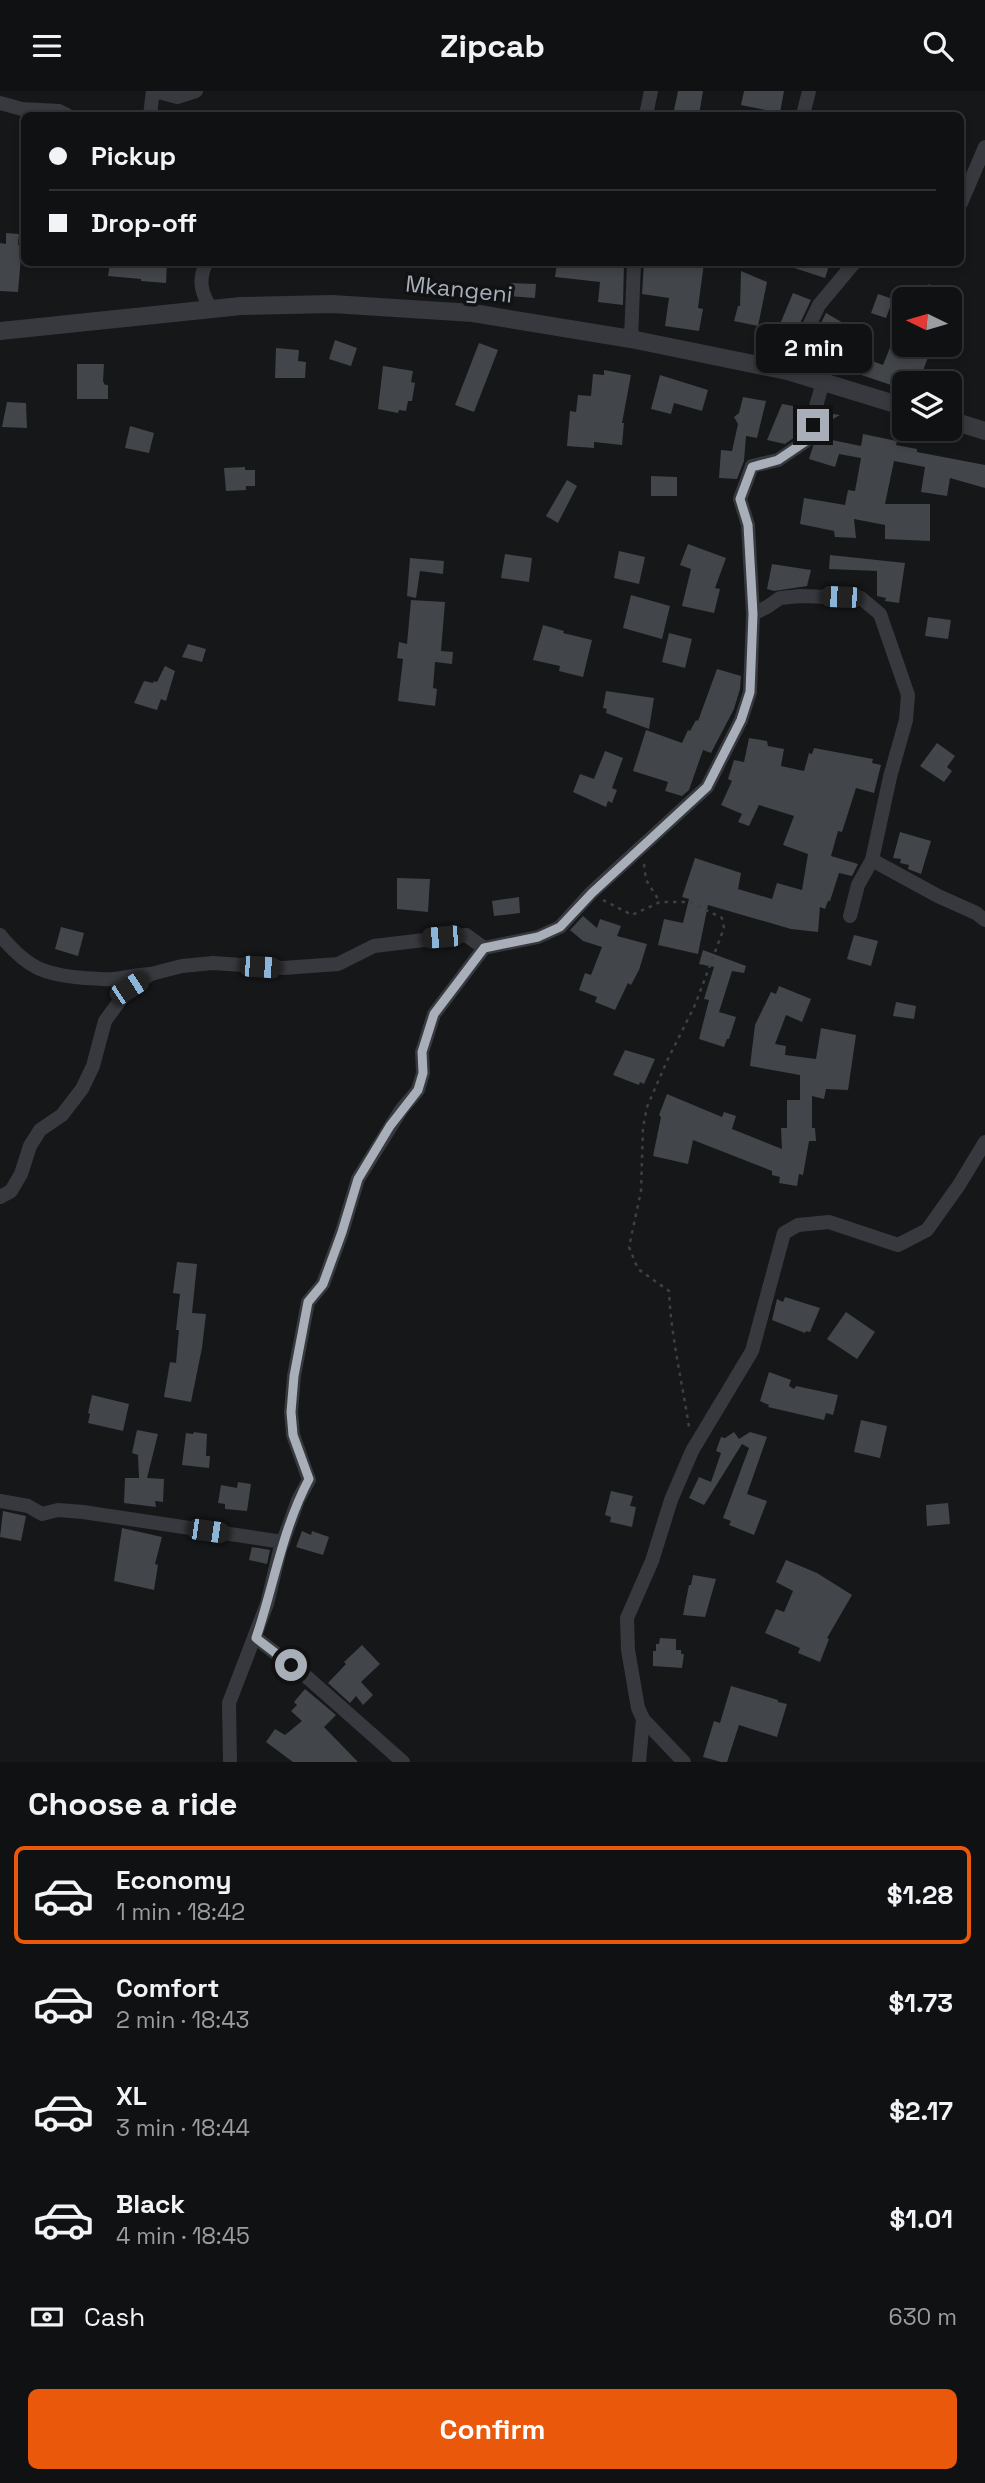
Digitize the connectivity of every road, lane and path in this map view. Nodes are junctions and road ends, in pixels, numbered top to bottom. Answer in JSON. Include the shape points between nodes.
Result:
{"nodes":[{"id":1,"x":154,"y":91,"type":"edge"},
{"id":2,"x":196,"y":91,"type":"edge"},
{"id":3,"x":651,"y":91,"type":"edge"},
{"id":4,"x":809,"y":91,"type":"edge"},
{"id":5,"x":0,"y":103,"type":"edge"},
{"id":6,"x":62,"y":112,"type":"edge"},
{"id":7,"x":150,"y":112,"type":"edge"},
{"id":8,"x":647,"y":112,"type":"edge"},
{"id":9,"x":804,"y":112,"type":"edge"},
{"id":10,"x":985,"y":147,"type":"edge"},
{"id":11,"x":964,"y":196,"type":"edge"},
{"id":12,"x":204,"y":266,"type":"edge"},
{"id":13,"x":634,"y":266,"type":"edge"},
{"id":14,"x":853,"y":266,"type":"edge"},
{"id":15,"x":211,"y":309,"type":"junction"},
{"id":16,"x":0,"y":329,"type":"edge"},
{"id":17,"x":631,"y":339,"type":"junction"},
{"id":18,"x":787,"y":371,"type":"junction"},
{"id":19,"x":823,"y":382,"type":"junction"},
{"id":20,"x":892,"y":403,"type":"edge"},
{"id":21,"x":962,"y":424,"type":"edge"},
{"id":22,"x":985,"y":431,"type":"edge"},
{"id":23,"x":753,"y":614,"type":"junction"},
{"id":24,"x":642,"y":846,"type":"junction"},
{"id":25,"x":872,"y":860,"type":"junction"},
{"id":26,"x":592,"y":893,"type":"junction"},
{"id":27,"x":660,"y":902,"type":"junction"},
{"id":28,"x":850,"y":916,"type":"dead end"},
{"id":29,"x":985,"y":920,"type":"edge"},
{"id":30,"x":0,"y":935,"type":"edge"},
{"id":31,"x":484,"y":948,"type":"junction"},
{"id":32,"x":151,"y":974,"type":"junction"},
{"id":33,"x":985,"y":1142,"type":"edge"},
{"id":34,"x":0,"y":1197,"type":"edge"},
{"id":35,"x":692,"y":1451,"type":"junction"},
{"id":36,"x":0,"y":1501,"type":"edge"},
{"id":37,"x":283,"y":1542,"type":"junction"},
{"id":38,"x":256,"y":1638,"type":"junction"},
{"id":39,"x":643,"y":1719,"type":"junction"},
{"id":40,"x":230,"y":1762,"type":"edge"},
{"id":41,"x":403,"y":1762,"type":"edge"},
{"id":42,"x":639,"y":1762,"type":"edge"},
{"id":43,"x":684,"y":1762,"type":"edge"}],
"edges":[{"from":1,"to":2,"type":"street","via":[[177,97]]},
{"from":1,"to":7,"type":"street"},
{"from":3,"to":8,"type":"street"},
{"from":4,"to":9,"type":"street"},
{"from":5,"to":6,"type":"street"},
{"from":10,"to":11,"type":"street"},
{"from":12,"to":15,"type":"street","via":[[199,278]]},
{"from":13,"to":17,"type":"street"},
{"from":14,"to":18,"type":"street","via":[[819,305]]},
{"from":15,"to":16,"type":"street","name":"Mkangeni"},
{"from":15,"to":17,"type":"street","name":"Mkangeni","via":[[332,304],[449,311]]},
{"from":17,"to":18,"type":"street","name":"Mkangeni"},
{"from":18,"to":19,"type":"street","name":"Mkangeni"},
{"from":19,"to":20,"type":"street","name":"Mkangeni"},
{"from":19,"to":23,"type":"street","via":[[806,441],[778,460],[752,467],[740,499],[748,525]]},
{"from":21,"to":22,"type":"street"},
{"from":23,"to":24,"type":"street","via":[[750,692],[741,720],[707,787]]},
{"from":23,"to":25,"type":"street","via":[[780,598],[800,596],[861,598],[880,614],[908,695]]},
{"from":24,"to":26,"type":"street"},
{"from":24,"to":27,"type":"path","via":[[646,880]]},
{"from":25,"to":28,"type":"street","via":[[858,885]]},
{"from":25,"to":29,"type":"street"},
{"from":26,"to":27,"type":"path","via":[[632,915]]},
{"from":26,"to":31,"type":"street","via":[[560,927],[538,937]]},
{"from":27,"to":35,"type":"path","via":[[690,902],[722,918],[724,928],[695,1005],[647,1107],[642,1191],[629,1247],[638,1269],[669,1291],[670,1324]]},
{"from":30,"to":32,"type":"street","via":[[39,970],[57,976],[113,979]]},
{"from":31,"to":32,"type":"street","via":[[466,935],[374,946],[338,964],[283,968],[213,963]]},
{"from":31,"to":37,"type":"street","via":[[434,1014],[422,1052],[418,1090],[358,1179],[323,1284],[308,1302],[291,1412],[293,1435],[309,1479]]},
{"from":32,"to":34,"type":"street","via":[[129,988],[105,1021],[82,1089],[62,1115],[40,1130],[11,1191]]},
{"from":33,"to":35,"type":"street","via":[[927,1230],[898,1245],[830,1222],[799,1225],[784,1233],[751,1351]]},
{"from":35,"to":39,"type":"street","via":[[627,1618],[628,1650]]},
{"from":36,"to":37,"type":"street","via":[[28,1506],[42,1514],[83,1512]]},
{"from":37,"to":38,"type":"street"},
{"from":38,"to":40,"type":"street","via":[[229,1703]]},
{"from":38,"to":41,"type":"street"},
{"from":39,"to":42,"type":"street"},
{"from":39,"to":43,"type":"street"}]}
